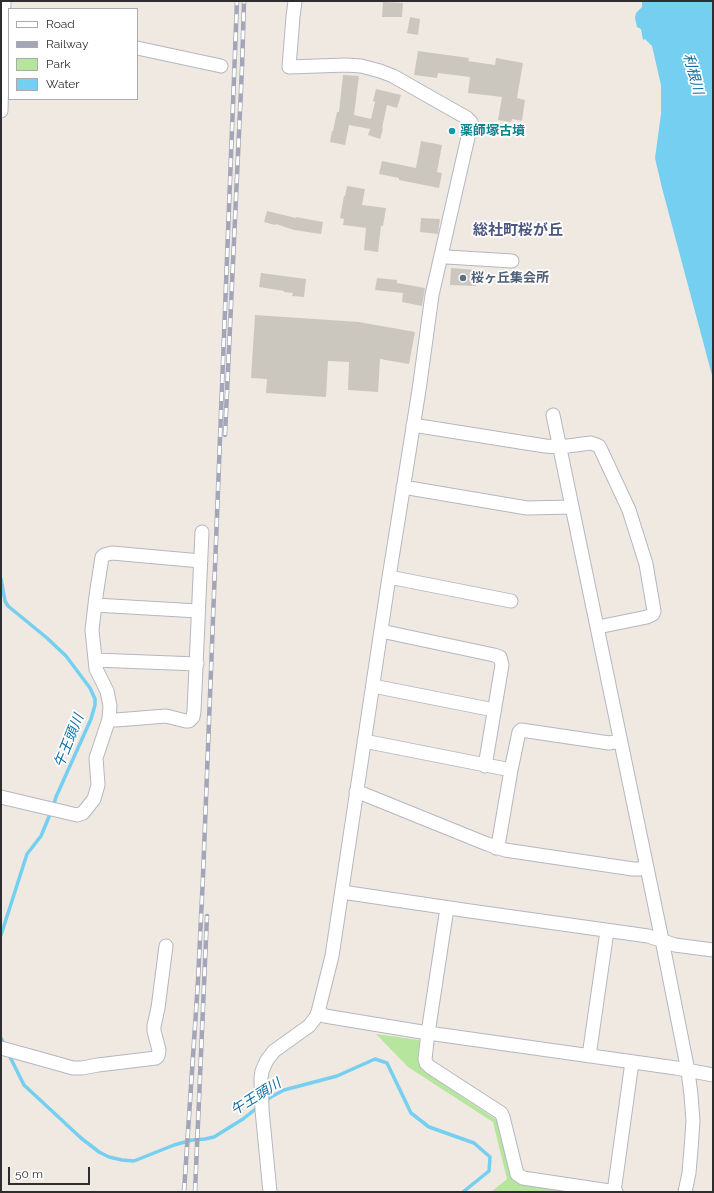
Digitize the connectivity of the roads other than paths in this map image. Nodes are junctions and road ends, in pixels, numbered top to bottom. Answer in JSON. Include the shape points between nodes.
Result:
{"nodes":[{"id":1,"x":4,"y":1,"type":"edge"},
{"id":2,"x":295,"y":1,"type":"edge"},
{"id":3,"x":7,"y":23,"type":"edge"},
{"id":4,"x":138,"y":48,"type":"edge"},
{"id":5,"x":221,"y":66,"type":"dead end"},
{"id":6,"x":1,"y":111,"type":"edge"},
{"id":7,"x":441,"y":256,"type":"junction"},
{"id":8,"x":512,"y":261,"type":"dead end"},
{"id":9,"x":553,"y":414,"type":"dead end"},
{"id":10,"x":413,"y":425,"type":"junction"},
{"id":11,"x":560,"y":447,"type":"junction"},
{"id":12,"x":403,"y":487,"type":"junction"},
{"id":13,"x":572,"y":507,"type":"junction"},
{"id":14,"x":202,"y":532,"type":"dead end"},
{"id":15,"x":201,"y":561,"type":"junction"},
{"id":16,"x":389,"y":577,"type":"junction"},
{"id":17,"x":511,"y":601,"type":"dead end"},
{"id":18,"x":95,"y":605,"type":"junction"},
{"id":19,"x":198,"y":611,"type":"junction"},
{"id":20,"x":598,"y":628,"type":"junction"},
{"id":21,"x":381,"y":631,"type":"junction"},
{"id":22,"x":95,"y":660,"type":"junction"},
{"id":23,"x":196,"y":664,"type":"junction"},
{"id":24,"x":373,"y":686,"type":"junction"},
{"id":25,"x":494,"y":710,"type":"junction"},
{"id":26,"x":109,"y":719,"type":"junction"},
{"id":27,"x":364,"y":741,"type":"junction"},
{"id":28,"x":620,"y":741,"type":"junction"},
{"id":29,"x":485,"y":766,"type":"junction"},
{"id":30,"x":511,"y":770,"type":"junction"},
{"id":31,"x":356,"y":792,"type":"junction"},
{"id":32,"x":1,"y":797,"type":"edge"},
{"id":33,"x":496,"y":848,"type":"junction"},
{"id":34,"x":646,"y":867,"type":"junction"},
{"id":35,"x":342,"y":892,"type":"junction"},
{"id":36,"x":447,"y":908,"type":"junction"},
{"id":37,"x":607,"y":931,"type":"junction"},
{"id":38,"x":662,"y":940,"type":"junction"},
{"id":39,"x":166,"y":946,"type":"dead end"},
{"id":40,"x":713,"y":950,"type":"edge"},
{"id":41,"x":318,"y":1012,"type":"junction"},
{"id":42,"x":428,"y":1033,"type":"junction"},
{"id":43,"x":1,"y":1048,"type":"edge"},
{"id":44,"x":589,"y":1056,"type":"junction"},
{"id":45,"x":632,"y":1062,"type":"junction"},
{"id":46,"x":688,"y":1071,"type":"junction"},
{"id":47,"x":713,"y":1075,"type":"edge"},
{"id":48,"x":270,"y":1192,"type":"edge"},
{"id":49,"x":614,"y":1192,"type":"edge"},
{"id":50,"x":684,"y":1192,"type":"edge"}],
"edges":[{"from":1,"to":3,"type":"street"},
{"from":2,"to":7,"type":"street","via":[[289,67],[346,65],[373,68],[393,76],[471,122]]},
{"from":3,"to":6,"type":"street"},
{"from":4,"to":5,"type":"street"},
{"from":7,"to":8,"type":"street"},
{"from":7,"to":10,"type":"street","via":[[432,295]]},
{"from":9,"to":11,"type":"street"},
{"from":10,"to":11,"type":"street"},
{"from":10,"to":12,"type":"street"},
{"from":11,"to":13,"type":"street"},
{"from":11,"to":20,"type":"street","via":[[591,443],[601,450],[629,510],[646,564],[653,614]]},
{"from":12,"to":13,"type":"street","via":[[527,508]]},
{"from":12,"to":16,"type":"street"},
{"from":13,"to":20,"type":"street"},
{"from":14,"to":15,"type":"street"},
{"from":15,"to":18,"type":"street","via":[[106,554],[102,557]]},
{"from":15,"to":19,"type":"street"},
{"from":16,"to":17,"type":"street"},
{"from":16,"to":21,"type":"street"},
{"from":18,"to":19,"type":"street"},
{"from":18,"to":22,"type":"street","via":[[92,630]]},
{"from":19,"to":23,"type":"street"},
{"from":20,"to":28,"type":"street"},
{"from":21,"to":24,"type":"street"},
{"from":21,"to":25,"type":"street","via":[[500,657],[502,664]]},
{"from":22,"to":23,"type":"street"},
{"from":22,"to":26,"type":"street","via":[[96,669],[107,691]]},
{"from":23,"to":26,"type":"street","via":[[194,714],[189,721],[166,716]]},
{"from":24,"to":25,"type":"street"},
{"from":24,"to":27,"type":"street"},
{"from":25,"to":29,"type":"street"},
{"from":26,"to":32,"type":"street","via":[[96,758],[98,785],[94,799],[83,813],[73,815]]},
{"from":27,"to":29,"type":"street"},
{"from":27,"to":31,"type":"street"},
{"from":28,"to":30,"type":"street","via":[[608,743],[521,730]]},
{"from":28,"to":34,"type":"street"},
{"from":29,"to":30,"type":"street"},
{"from":30,"to":33,"type":"street"},
{"from":31,"to":33,"type":"street"},
{"from":31,"to":35,"type":"street"},
{"from":33,"to":34,"type":"street","via":[[633,869]]},
{"from":34,"to":38,"type":"street"},
{"from":35,"to":36,"type":"street"},
{"from":35,"to":41,"type":"street","via":[[332,956]]},
{"from":36,"to":37,"type":"street"},
{"from":36,"to":42,"type":"street"},
{"from":37,"to":38,"type":"street"},
{"from":37,"to":44,"type":"street"},
{"from":38,"to":40,"type":"street"},
{"from":38,"to":46,"type":"street"},
{"from":39,"to":43,"type":"street","via":[[154,1026],[159,1050],[156,1058],[73,1068]]},
{"from":41,"to":42,"type":"street","via":[[325,1016]]},
{"from":41,"to":48,"type":"street","via":[[309,1026],[270,1056],[262,1072],[262,1110]]},
{"from":42,"to":44,"type":"street"},
{"from":42,"to":49,"type":"street","via":[[425,1059],[428,1066],[503,1117],[517,1174],[523,1178]]},
{"from":44,"to":45,"type":"street"},
{"from":45,"to":46,"type":"street"},
{"from":45,"to":49,"type":"street"},
{"from":46,"to":47,"type":"street"},
{"from":46,"to":50,"type":"street","via":[[692,1149]]}]}
